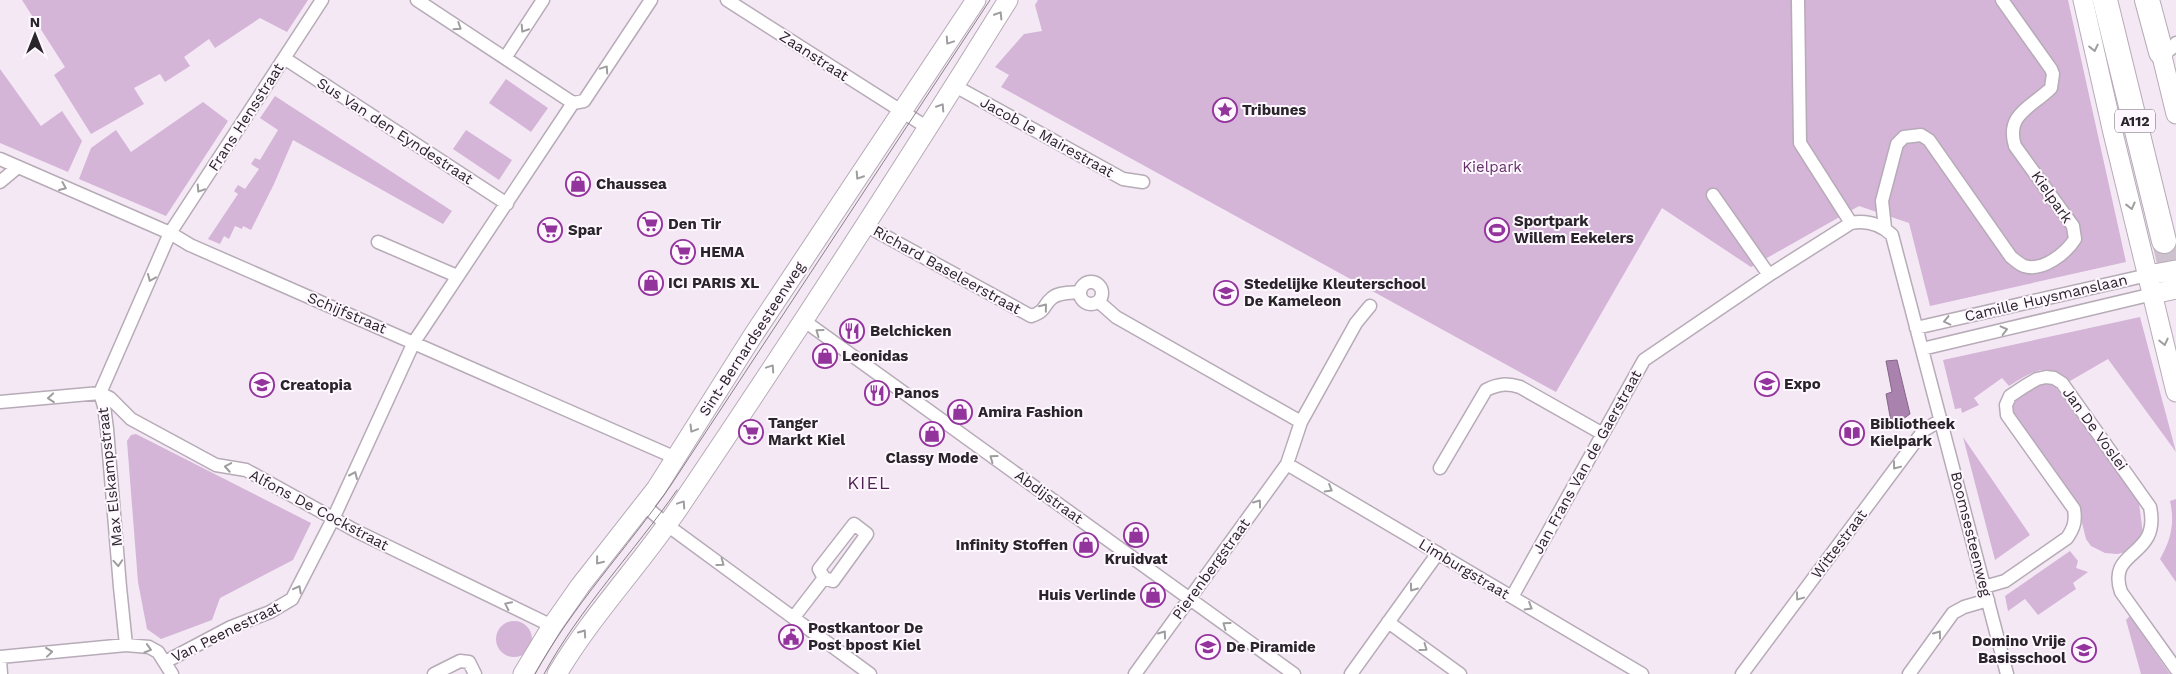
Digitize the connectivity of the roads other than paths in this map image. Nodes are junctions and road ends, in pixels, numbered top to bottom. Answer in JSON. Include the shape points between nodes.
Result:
{"nodes":[{"id":1,"x":322,"y":0,"type":"edge"},
{"id":2,"x":543,"y":0,"type":"edge"},
{"id":3,"x":651,"y":0,"type":"edge"},
{"id":4,"x":728,"y":0,"type":"edge"},
{"id":5,"x":976,"y":0,"type":"edge"},
{"id":6,"x":1008,"y":0,"type":"edge"},
{"id":7,"x":1798,"y":0,"type":"edge"},
{"id":8,"x":2002,"y":0,"type":"edge"},
{"id":9,"x":2083,"y":0,"type":"edge"},
{"id":10,"x":2105,"y":0,"type":"edge"},
{"id":11,"x":2122,"y":0,"type":"edge"},
{"id":12,"x":2147,"y":0,"type":"edge"},
{"id":13,"x":425,"y":2,"type":"edge"},
{"id":14,"x":2169,"y":48,"type":"edge"},
{"id":15,"x":284,"y":58,"type":"junction"},
{"id":16,"x":505,"y":58,"type":"junction"},
{"id":17,"x":954,"y":86,"type":"junction"},
{"id":18,"x":573,"y":103,"type":"junction"},
{"id":19,"x":902,"y":112,"type":"junction"},
{"id":20,"x":2176,"y":114,"type":"edge"},
{"id":21,"x":928,"y":128,"type":"junction"},
{"id":22,"x":0,"y":159,"type":"edge"},
{"id":23,"x":18,"y":167,"type":"junction"},
{"id":24,"x":0,"y":182,"type":"edge"},
{"id":25,"x":1142,"y":182,"type":"dead end"},
{"id":26,"x":1713,"y":195,"type":"dead end"},
{"id":27,"x":506,"y":204,"type":"junction"},
{"id":28,"x":1851,"y":223,"type":"junction"},
{"id":29,"x":865,"y":225,"type":"junction"},
{"id":30,"x":1885,"y":228,"type":"junction"},
{"id":31,"x":170,"y":233,"type":"junction"},
{"id":32,"x":2170,"y":233,"type":"edge"},
{"id":33,"x":378,"y":242,"type":"dead end"},
{"id":34,"x":2176,"y":270,"type":"edge"},
{"id":35,"x":1769,"y":275,"type":"junction"},
{"id":36,"x":2148,"y":275,"type":"junction"},
{"id":37,"x":456,"y":276,"type":"junction"},
{"id":38,"x":2176,"y":289,"type":"edge"},
{"id":39,"x":1080,"y":292,"type":"junction"},
{"id":40,"x":2153,"y":294,"type":"junction"},
{"id":41,"x":1099,"y":302,"type":"junction"},
{"id":42,"x":1370,"y":306,"type":"dead end"},
{"id":43,"x":803,"y":320,"type":"junction"},
{"id":44,"x":1916,"y":328,"type":"junction"},
{"id":45,"x":414,"y":342,"type":"junction"},
{"id":46,"x":1922,"y":349,"type":"junction"},
{"id":47,"x":2176,"y":392,"type":"edge"},
{"id":48,"x":100,"y":393,"type":"junction"},
{"id":49,"x":0,"y":402,"type":"edge"},
{"id":50,"x":131,"y":419,"type":"junction"},
{"id":51,"x":1941,"y":420,"type":"junction"},
{"id":52,"x":1301,"y":422,"type":"junction"},
{"id":53,"x":107,"y":429,"type":"junction"},
{"id":54,"x":1603,"y":434,"type":"junction"},
{"id":55,"x":676,"y":458,"type":"junction"},
{"id":56,"x":1287,"y":464,"type":"junction"},
{"id":57,"x":1440,"y":468,"type":"dead end"},
{"id":58,"x":644,"y":505,"type":"junction"},
{"id":59,"x":333,"y":519,"type":"junction"},
{"id":60,"x":667,"y":525,"type":"junction"},
{"id":61,"x":1438,"y":553,"type":"junction"},
{"id":62,"x":824,"y":578,"type":"dead end"},
{"id":63,"x":1984,"y":587,"type":"junction"},
{"id":64,"x":1512,"y":597,"type":"junction"},
{"id":65,"x":1189,"y":599,"type":"junction"},
{"id":66,"x":1988,"y":600,"type":"junction"},
{"id":67,"x":794,"y":617,"type":"junction"},
{"id":68,"x":1388,"y":622,"type":"junction"},
{"id":69,"x":552,"y":626,"type":"junction"},
{"id":70,"x":126,"y":645,"type":"junction"},
{"id":71,"x":0,"y":659,"type":"edge"},
{"id":72,"x":165,"y":662,"type":"junction"},
{"id":73,"x":2176,"y":669,"type":"edge"},
{"id":74,"x":1,"y":674,"type":"edge"},
{"id":75,"x":172,"y":674,"type":"edge"},
{"id":76,"x":434,"y":674,"type":"edge"},
{"id":77,"x":475,"y":674,"type":"edge"},
{"id":78,"x":523,"y":674,"type":"edge"},
{"id":79,"x":557,"y":674,"type":"edge"},
{"id":80,"x":870,"y":674,"type":"edge"},
{"id":81,"x":1135,"y":674,"type":"edge"},
{"id":82,"x":1294,"y":674,"type":"edge"},
{"id":83,"x":1351,"y":674,"type":"edge"},
{"id":84,"x":1460,"y":674,"type":"edge"},
{"id":85,"x":1642,"y":674,"type":"edge"},
{"id":86,"x":1742,"y":674,"type":"edge"},
{"id":87,"x":1909,"y":674,"type":"edge"},
{"id":88,"x":2007,"y":674,"type":"edge"}],
"edges":[{"from":1,"to":15,"type":"street","name":"Frans Hensstraat"},
{"from":2,"to":16,"type":"street","one_way":true},
{"from":18,"to":3,"type":"street","name":"Van Peenestraat","one_way":true,"via":[[584,100]]},
{"from":4,"to":19,"type":"street","name":"Zaanstraat"},
{"from":5,"to":19,"type":"street","name":"Sint-Bernardsesteenweg","one_way":true},
{"from":17,"to":6,"type":"street","one_way":true},
{"from":7,"to":28,"type":"street","via":[[1800,143]]},
{"from":8,"to":30,"type":"street","name":"Kielpark","via":[[2052,74],[2051,88],[2016,118],[2011,134],[2015,146],[2073,226],[2074,239],[2068,248],[2044,265],[2025,267],[2017,262],[1929,140],[1921,134],[1904,136],[1897,144],[1882,201]]},
{"from":9,"to":36,"type":"street","one_way":true},
{"from":10,"to":32,"type":"highway","number":"A112"},
{"from":11,"to":32,"type":"highway","number":"A112"},
{"from":12,"to":14,"type":"highway"},
{"from":13,"to":16,"type":"street","one_way":true},
{"from":14,"to":20,"type":"street"},
{"from":15,"to":27,"type":"street","name":"Sus Van den Eyndestraat"},
{"from":15,"to":31,"type":"street","name":"Frans Hensstraat","one_way":true},
{"from":16,"to":18,"type":"street"},
{"from":21,"to":17,"type":"street","one_way":true},
{"from":17,"to":25,"type":"street","name":"Jacob le Mairestraat","via":[[1123,179]]},
{"from":18,"to":27,"type":"street","name":"Van Peenestraat"},
{"from":19,"to":21,"type":"street","name":"Zaanstraat"},
{"from":19,"to":55,"type":"street","name":"Sint-Bernardsesteenweg","one_way":true},
{"from":21,"to":29,"type":"street"},
{"from":22,"to":23,"type":"street","name":"Schijfstraat"},
{"from":23,"to":24,"type":"street"},
{"from":23,"to":31,"type":"street","name":"Schijfstraat","one_way":true},
{"from":26,"to":35,"type":"street"},
{"from":27,"to":37,"type":"street","name":"Van Peenestraat"},
{"from":28,"to":30,"type":"street","via":[[1863,221]]},
{"from":28,"to":35,"type":"street","name":"Jan Frans Van de Gaerstraat"},
{"from":29,"to":39,"type":"street","name":"Richard Baseleerstraat","one_way":true,"via":[[1031,316],[1041,313],[1050,298],[1058,294]]},
{"from":29,"to":43,"type":"street"},
{"from":30,"to":44,"type":"street","name":"Boomsesteenweg","via":[[1892,235]]},
{"from":31,"to":45,"type":"street","name":"Schijfstraat","via":[[190,245]]},
{"from":31,"to":48,"type":"street","name":"Max Elskampstraat","one_way":true},
{"from":33,"to":37,"type":"street"},
{"from":34,"to":36,"type":"street","name":"Camille Huysmanslaan"},
{"from":35,"to":54,"type":"street","name":"Jan Frans Van de Gaerstraat","via":[[1644,360]]},
{"from":36,"to":40,"type":"street"},
{"from":36,"to":44,"type":"street","name":"Camille Huysmanslaan","one_way":true},
{"from":37,"to":45,"type":"street","name":"Van Peenestraat"},
{"from":38,"to":40,"type":"street","name":"Camille Huysmanslaan"},
{"from":39,"to":41,"type":"street","via":[[1084,302]]},
{"from":39,"to":41,"type":"street","name":"Richard Baseleerstraat","via":[[1085,284],[1097,283],[1102,291]]},
{"from":46,"to":40,"type":"street","name":"Camille Huysmanslaan","one_way":true},
{"from":40,"to":47,"type":"street","one_way":true},
{"from":41,"to":52,"type":"street","via":[[1116,317]]},
{"from":42,"to":52,"type":"street","name":"Pierenbergstraat","via":[[1356,324]]},
{"from":60,"to":43,"type":"street","one_way":true},
{"from":65,"to":43,"type":"street","name":"Abdijstraat","one_way":true},
{"from":44,"to":46,"type":"street","name":"Boomsesteenweg"},
{"from":45,"to":55,"type":"street","name":"Schijfstraat"},
{"from":59,"to":45,"type":"street","name":"Van Peenestraat","one_way":true},
{"from":46,"to":51,"type":"street","name":"Boomsesteenweg"},
{"from":48,"to":49,"type":"street","one_way":true},
{"from":48,"to":50,"type":"street","name":"Alfons De Cockstraat","via":[[110,398]]},
{"from":48,"to":53,"type":"street","name":"Max Elskampstraat"},
{"from":50,"to":53,"type":"street","via":[[116,422]]},
{"from":59,"to":50,"type":"street","name":"Alfons De Cockstraat","one_way":true,"via":[[246,470],[216,465]]},
{"from":51,"to":63,"type":"street","name":"Boomsesteenweg"},
{"from":51,"to":86,"type":"street","name":"Wittestraat","one_way":true,"via":[[1924,430]]},
{"from":52,"to":56,"type":"street","name":"Pierenbergstraat"},
{"from":53,"to":70,"type":"street","name":"Max Elskampstraat","one_way":true},
{"from":54,"to":57,"type":"street","via":[[1520,387],[1496,386],[1486,390]]},
{"from":54,"to":64,"type":"street","name":"Jan Frans Van de Gaerstraat"},
{"from":55,"to":58,"type":"street","name":"Sint-Bernardsesteenweg"},
{"from":56,"to":61,"type":"street","name":"Limburgstraat","one_way":true},
{"from":65,"to":56,"type":"street","name":"Pierenbergstraat","one_way":true},
{"from":58,"to":60,"type":"street"},
{"from":58,"to":69,"type":"street","name":"Sint-Bernardsesteenweg","one_way":true},
{"from":69,"to":59,"type":"street","name":"Alfons De Cockstraat","one_way":true},
{"from":72,"to":59,"type":"street","name":"Van Peenestraat","one_way":true,"via":[[292,599]]},
{"from":60,"to":67,"type":"street","one_way":true},
{"from":79,"to":60,"type":"street","one_way":true,"via":[[596,616]]},
{"from":61,"to":64,"type":"street","name":"Limburgstraat"},
{"from":61,"to":68,"type":"street","one_way":true},
{"from":62,"to":67,"type":"street"},
{"from":63,"to":66,"type":"street","name":"Boomsesteenweg"},
{"from":63,"to":73,"type":"street","name":"Jan De Voslei","via":[[2005,581],[2067,538],[2074,529],[2074,509],[2007,415],[2006,404],[2010,396],[2037,379],[2054,378],[2062,383],[2150,507],[2149,537],[2123,561],[2117,582]]},
{"from":64,"to":85,"type":"street","name":"Limburgstraat","one_way":true},
{"from":81,"to":65,"type":"street","name":"Pierenbergstraat","one_way":true},
{"from":82,"to":65,"type":"street","name":"Abdijstraat","one_way":true},
{"from":87,"to":66,"type":"street","one_way":true,"via":[[1953,613]]},
{"from":66,"to":88,"type":"street","name":"Boomsesteenweg"},
{"from":67,"to":80,"type":"street"},
{"from":68,"to":83,"type":"street"},
{"from":68,"to":84,"type":"street","one_way":true},
{"from":69,"to":78,"type":"street","name":"Sint-Bernardsesteenweg"},
{"from":71,"to":70,"type":"street","name":"Van Peenestraat","one_way":true},
{"from":70,"to":72,"type":"street","name":"Van Peenestraat","one_way":true,"via":[[149,647],[158,652]]},
{"from":71,"to":74,"type":"street"},
{"from":72,"to":75,"type":"street"},
{"from":76,"to":77,"type":"street","via":[[460,661],[469,662]]}]}
